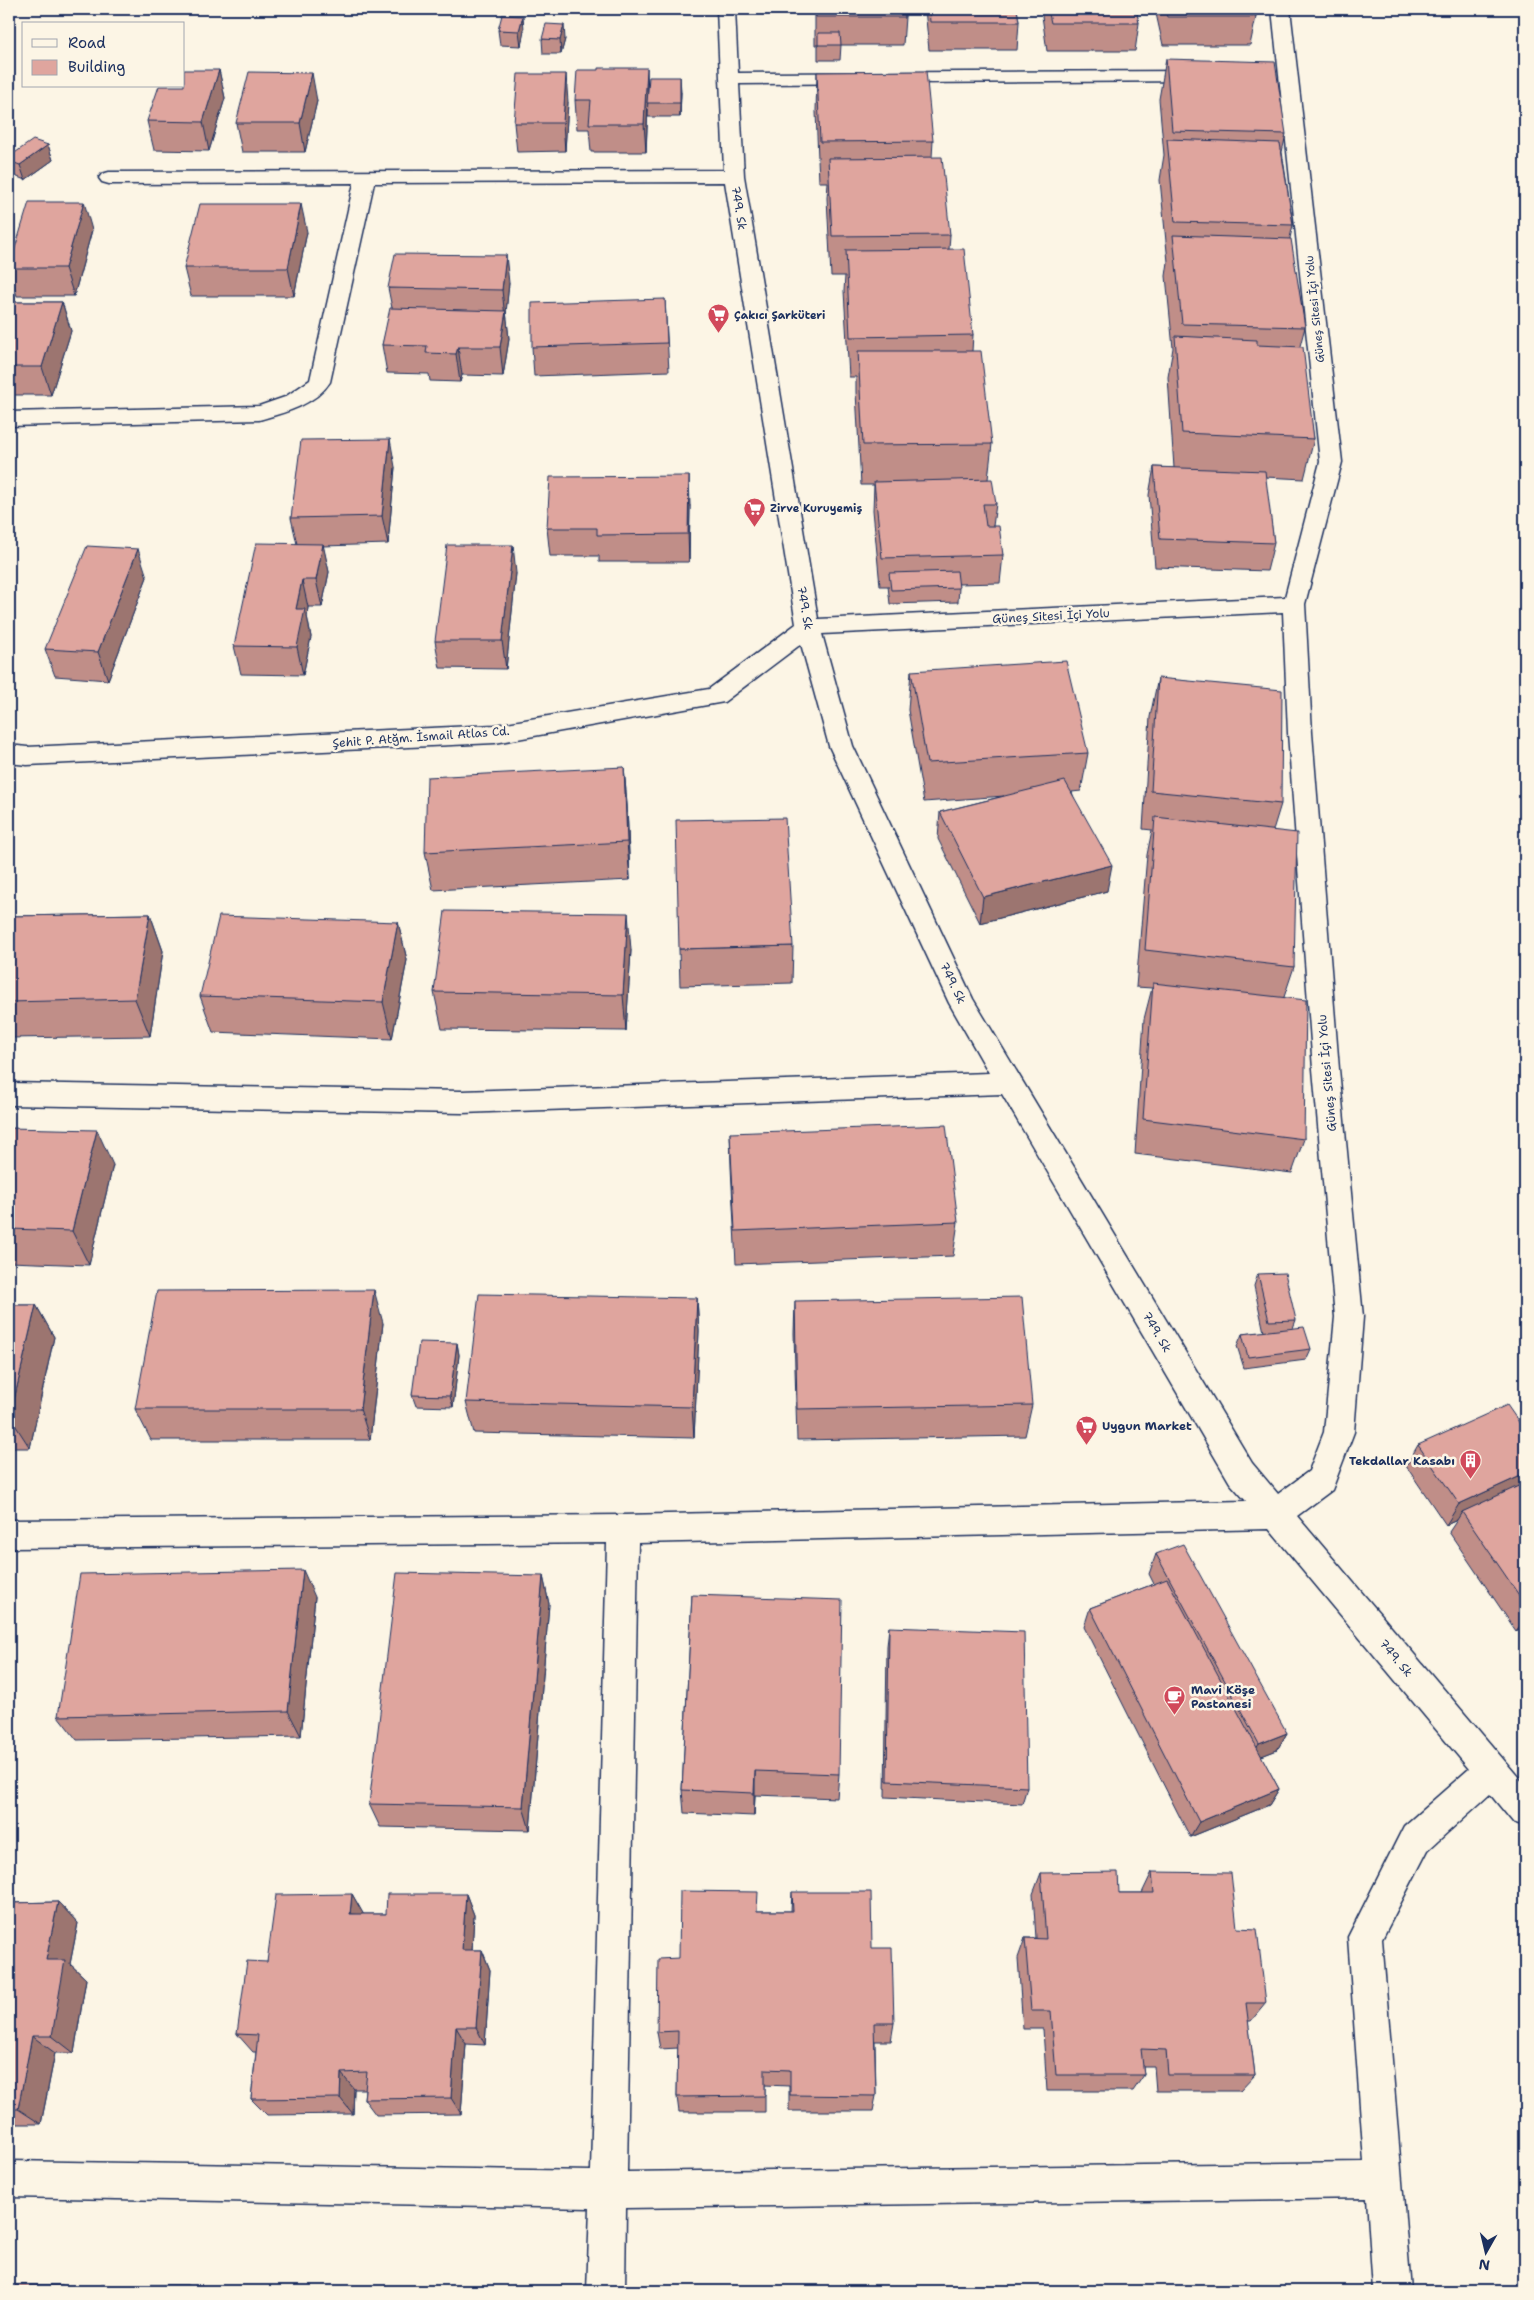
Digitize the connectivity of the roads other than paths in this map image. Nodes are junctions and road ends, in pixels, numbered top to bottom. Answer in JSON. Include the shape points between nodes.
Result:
{"nodes":[{"id":1,"x":726,"y":9,"type":"edge"},
{"id":2,"x":1281,"y":9,"type":"edge"},
{"id":3,"x":1220,"y":76,"type":"edge"},
{"id":4,"x":729,"y":79,"type":"junction"},
{"id":5,"x":734,"y":176,"type":"junction"},
{"id":6,"x":109,"y":178,"type":"dead end"},
{"id":7,"x":365,"y":178,"type":"junction"},
{"id":8,"x":9,"y":419,"type":"edge"},
{"id":9,"x":1294,"y":604,"type":"junction"},
{"id":10,"x":808,"y":627,"type":"junction"},
{"id":11,"x":9,"y":754,"type":"edge"},
{"id":12,"x":1010,"y":1083,"type":"junction"},
{"id":13,"x":9,"y":1094,"type":"edge"},
{"id":14,"x":1275,"y":1515,"type":"junction"},
{"id":15,"x":623,"y":1529,"type":"junction"},
{"id":16,"x":9,"y":1534,"type":"edge"},
{"id":17,"x":1492,"y":1771,"type":"junction"},
{"id":18,"x":1525,"y":1810,"type":"edge"},
{"id":19,"x":9,"y":2179,"type":"edge"},
{"id":20,"x":1383,"y":2180,"type":"junction"},
{"id":21,"x":607,"y":2190,"type":"junction"},
{"id":22,"x":606,"y":2291,"type":"edge"},
{"id":23,"x":1392,"y":2291,"type":"edge"}],
"edges":[{"from":1,"to":4,"type":"street","name":"749. Sk"},
{"from":2,"to":9,"type":"street","name":"Güneş Sitesi İçi Yolu","via":[[1279,76],[1332,462]]},
{"from":3,"to":4,"type":"street"},
{"from":4,"to":5,"type":"street","name":"749. Sk"},
{"from":5,"to":7,"type":"street"},
{"from":5,"to":10,"type":"street","name":"749. Sk"},
{"from":6,"to":7,"type":"street"},
{"from":7,"to":8,"type":"street","via":[[320,382],[310,392],[279,408],[259,413]]},
{"from":9,"to":10,"type":"street","name":"Güneş Sitesi İçi Yolu"},
{"from":9,"to":14,"type":"street","name":"Güneş Sitesi İçi Yolu","via":[[1300,742],[1349,1317],[1339,1432],[1321,1480]]},
{"from":10,"to":11,"type":"street","name":"Şehit P. Atğm. İsmail Atlas Cd.","via":[[716,696],[495,734],[37,756]]},
{"from":10,"to":12,"type":"street","name":"749. Sk","via":[[841,746],[962,1003]]},
{"from":12,"to":13,"type":"street","via":[[462,1102]]},
{"from":12,"to":14,"type":"street","name":"749. Sk","via":[[1241,1473]]},
{"from":14,"to":15,"type":"street"},
{"from":14,"to":17,"type":"street","name":"749. Sk"},
{"from":15,"to":16,"type":"street"},
{"from":15,"to":21,"type":"street"},
{"from":17,"to":18,"type":"street","name":"749. Sk"},
{"from":17,"to":20,"type":"street","via":[[1416,1838],[1365,1938]]},
{"from":19,"to":21,"type":"street"},
{"from":20,"to":21,"type":"street"},
{"from":20,"to":23,"type":"street"},
{"from":21,"to":22,"type":"street"}]}
